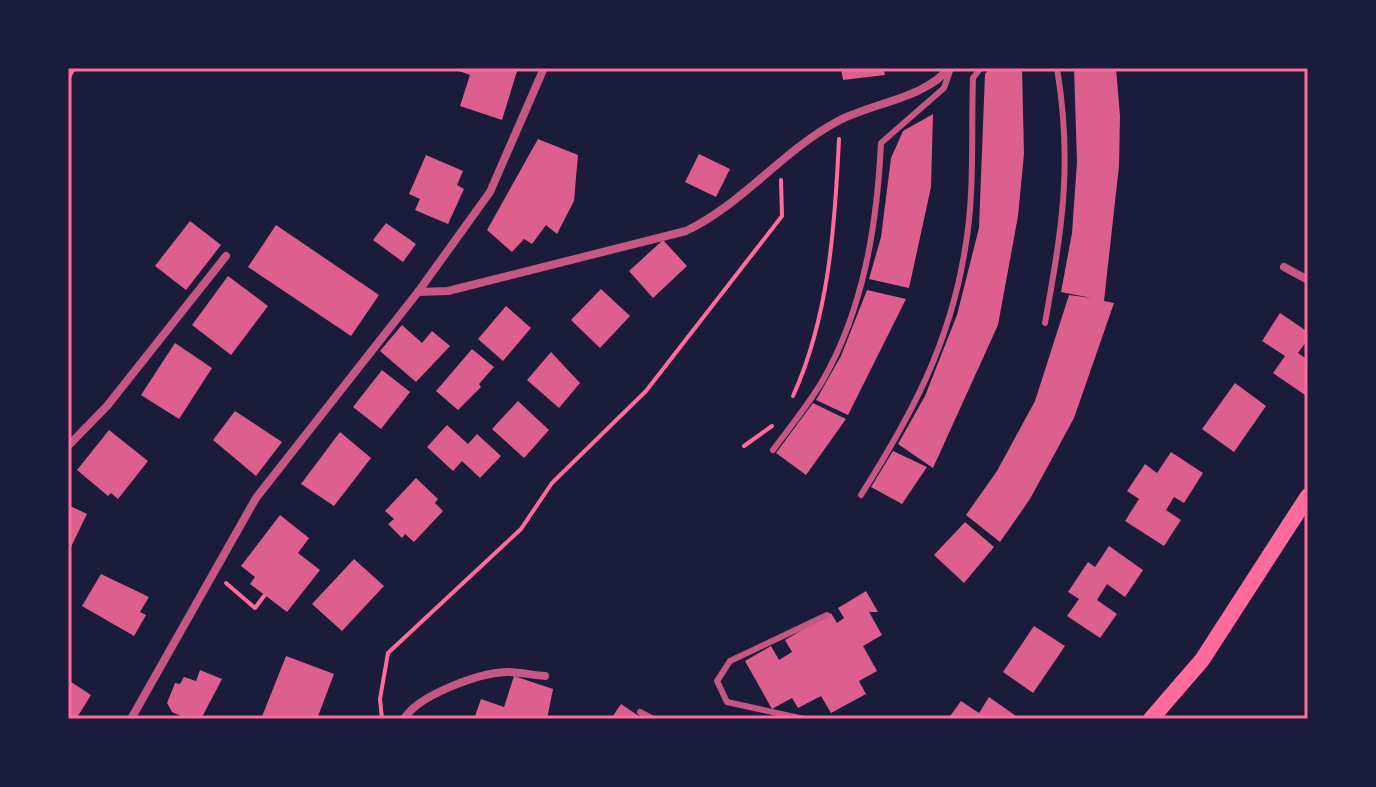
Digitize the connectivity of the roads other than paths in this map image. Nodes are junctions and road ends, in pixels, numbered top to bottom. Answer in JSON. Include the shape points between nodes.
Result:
{"nodes":[{"id":1,"x":544,"y":68,"type":"edge"},
{"id":2,"x":950,"y":68,"type":"edge"},
{"id":3,"x":981,"y":68,"type":"edge"},
{"id":4,"x":1057,"y":68,"type":"edge"},
{"id":5,"x":226,"y":256,"type":"dead end"},
{"id":6,"x":1284,"y":267,"type":"dead end"},
{"id":7,"x":1308,"y":280,"type":"edge"},
{"id":8,"x":418,"y":292,"type":"junction"},
{"id":9,"x":1045,"y":323,"type":"dead end"},
{"id":10,"x":68,"y":446,"type":"edge"},
{"id":11,"x":773,"y":450,"type":"dead end"},
{"id":12,"x":861,"y":495,"type":"dead end"},
{"id":13,"x":1308,"y":496,"type":"edge"},
{"id":14,"x":827,"y":615,"type":"dead end"},
{"id":15,"x":545,"y":676,"type":"dead end"},
{"id":16,"x":640,"y":712,"type":"dead end"},
{"id":17,"x":131,"y":719,"type":"edge"},
{"id":18,"x":404,"y":719,"type":"edge"},
{"id":19,"x":653,"y":719,"type":"edge"},
{"id":20,"x":804,"y":719,"type":"edge"},
{"id":21,"x":1151,"y":719,"type":"edge"}],
"edges":[{"from":1,"to":8,"type":"street","via":[[490,192]]},
{"from":2,"to":8,"type":"street","via":[[917,91],[839,120],[714,217],[686,231],[448,291]]},
{"from":2,"to":11,"type":"lane","via":[[944,88],[881,143],[868,260],[856,301],[823,380]]},
{"from":3,"to":12,"type":"lane","via":[[973,78],[968,223],[953,302],[921,395]]},
{"from":4,"to":9,"type":"lane","via":[[1067,126],[1067,166]]},
{"from":5,"to":10,"type":"street","via":[[107,406]]},
{"from":6,"to":7,"type":"street"},
{"from":8,"to":17,"type":"street","via":[[256,498]]},
{"from":13,"to":21,"type":"main road","via":[[1223,630]]},
{"from":14,"to":20,"type":"lane","via":[[730,661],[717,681],[727,702]]},
{"from":15,"to":18,"type":"street","via":[[504,672],[458,685],[421,701]]},
{"from":16,"to":19,"type":"lane"}]}
